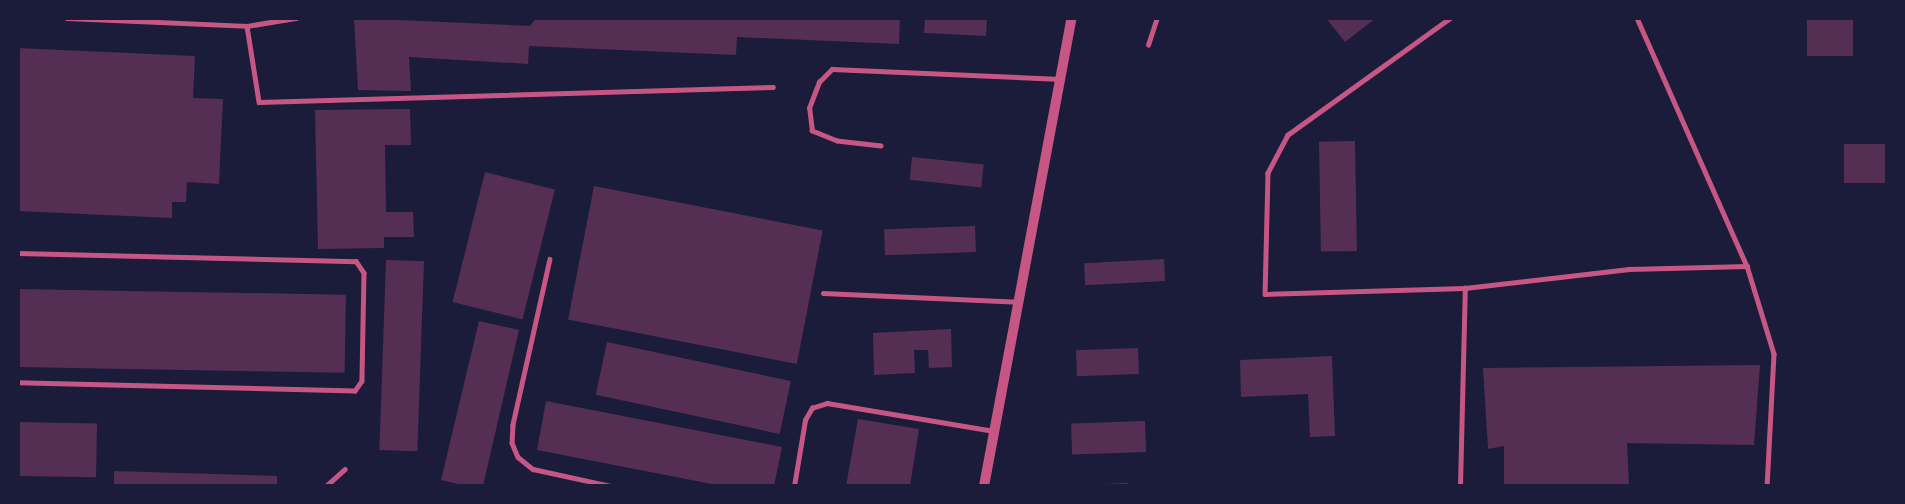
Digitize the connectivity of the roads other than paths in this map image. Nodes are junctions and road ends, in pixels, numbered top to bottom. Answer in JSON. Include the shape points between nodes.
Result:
{"nodes":[{"id":1,"x":67,"y":18,"type":"edge"},
{"id":2,"x":296,"y":18,"type":"edge"},
{"id":3,"x":1072,"y":18,"type":"edge"},
{"id":4,"x":1157,"y":18,"type":"edge"},
{"id":5,"x":1451,"y":18,"type":"edge"},
{"id":6,"x":1637,"y":18,"type":"edge"},
{"id":7,"x":247,"y":26,"type":"junction"},
{"id":8,"x":1148,"y":45,"type":"dead end"},
{"id":9,"x":1061,"y":79,"type":"junction"},
{"id":10,"x":773,"y":87,"type":"dead end"},
{"id":11,"x":881,"y":146,"type":"dead end"},
{"id":12,"x":18,"y":253,"type":"edge"},
{"id":13,"x":550,"y":259,"type":"dead end"},
{"id":14,"x":1747,"y":266,"type":"junction"},
{"id":15,"x":1465,"y":288,"type":"junction"},
{"id":16,"x":823,"y":293,"type":"dead end"},
{"id":17,"x":1018,"y":302,"type":"junction"},
{"id":18,"x":18,"y":383,"type":"edge"},
{"id":19,"x":994,"y":431,"type":"junction"},
{"id":20,"x":345,"y":469,"type":"dead end"},
{"id":21,"x":326,"y":486,"type":"edge"},
{"id":22,"x":611,"y":486,"type":"edge"},
{"id":23,"x":794,"y":486,"type":"edge"},
{"id":24,"x":984,"y":486,"type":"edge"},
{"id":25,"x":1460,"y":486,"type":"edge"},
{"id":26,"x":1767,"y":486,"type":"edge"}],
"edges":[{"from":1,"to":7,"type":"lane"},
{"from":2,"to":7,"type":"lane"},
{"from":3,"to":9,"type":"street"},
{"from":4,"to":8,"type":"lane"},
{"from":5,"to":15,"type":"lane","via":[[1288,135],[1268,173],[1265,294]]},
{"from":6,"to":14,"type":"lane"},
{"from":7,"to":10,"type":"lane","via":[[259,102]]},
{"from":9,"to":11,"type":"lane","via":[[832,69],[819,82],[809,108],[812,131],[837,141]]},
{"from":9,"to":17,"type":"street"},
{"from":12,"to":18,"type":"lane","via":[[356,261],[364,273],[362,381],[355,391]]},
{"from":13,"to":22,"type":"lane","via":[[513,425],[513,443],[518,457],[533,469]]},
{"from":14,"to":15,"type":"lane","via":[[1629,269]]},
{"from":14,"to":26,"type":"lane","via":[[1774,354]]},
{"from":15,"to":25,"type":"lane"},
{"from":16,"to":17,"type":"lane"},
{"from":17,"to":19,"type":"street"},
{"from":19,"to":23,"type":"lane","via":[[827,403],[812,408],[805,420]]},
{"from":19,"to":24,"type":"street"},
{"from":20,"to":21,"type":"lane"}]}
